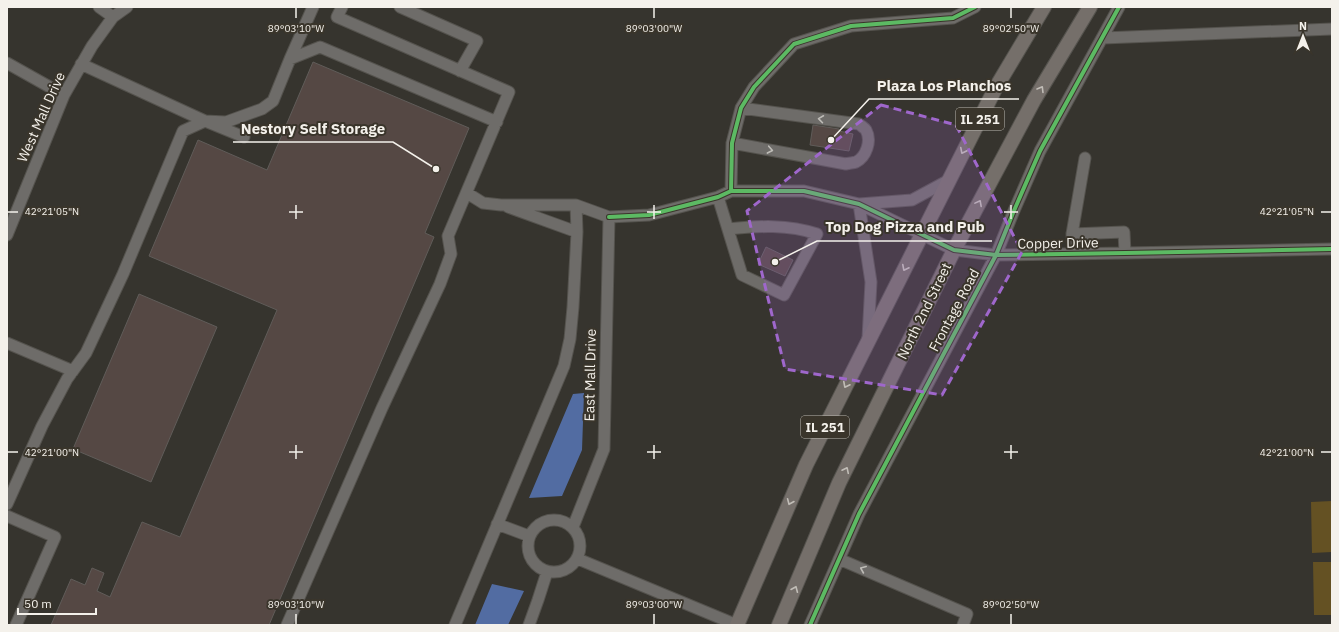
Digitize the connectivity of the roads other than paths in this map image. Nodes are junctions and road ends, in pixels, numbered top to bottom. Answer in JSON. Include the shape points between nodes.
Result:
{"nodes":[{"id":1,"x":99,"y":7,"type":"edge"},
{"id":2,"x":127,"y":7,"type":"edge"},
{"id":3,"x":314,"y":7,"type":"edge"},
{"id":4,"x":342,"y":7,"type":"edge"},
{"id":5,"x":400,"y":7,"type":"edge"},
{"id":6,"x":974,"y":7,"type":"edge"},
{"id":7,"x":1044,"y":7,"type":"edge"},
{"id":8,"x":1090,"y":7,"type":"edge"},
{"id":9,"x":1119,"y":7,"type":"edge"},
{"id":10,"x":113,"y":17,"type":"junction"},
{"id":11,"x":1332,"y":29,"type":"edge"},
{"id":12,"x":1103,"y":38,"type":"junction"},
{"id":13,"x":290,"y":59,"type":"junction"},
{"id":14,"x":7,"y":63,"type":"edge"},
{"id":15,"x":81,"y":64,"type":"junction"},
{"id":16,"x":460,"y":72,"type":"junction"},
{"id":17,"x":64,"y":95,"type":"junction"},
{"id":18,"x":741,"y":108,"type":"junction"},
{"id":19,"x":205,"y":120,"type":"junction"},
{"id":20,"x":497,"y":122,"type":"junction"},
{"id":21,"x":244,"y":137,"type":"dead end"},
{"id":22,"x":732,"y":142,"type":"junction"},
{"id":23,"x":1084,"y":158,"type":"dead end"},
{"id":24,"x":949,"y":180,"type":"junction"},
{"id":25,"x":731,"y":191,"type":"junction"},
{"id":26,"x":467,"y":193,"type":"junction"},
{"id":27,"x":718,"y":198,"type":"junction"},
{"id":28,"x":859,"y":204,"type":"junction"},
{"id":29,"x":501,"y":205,"type":"junction"},
{"id":30,"x":576,"y":205,"type":"junction"},
{"id":31,"x":608,"y":217,"type":"junction"},
{"id":32,"x":728,"y":229,"type":"junction"},
{"id":33,"x":576,"y":232,"type":"junction"},
{"id":34,"x":922,"y":234,"type":"junction"},
{"id":35,"x":1072,"y":234,"type":"junction"},
{"id":36,"x":7,"y":235,"type":"edge"},
{"id":37,"x":1332,"y":249,"type":"edge"},
{"id":38,"x":954,"y":250,"type":"junction"},
{"id":39,"x":1124,"y":253,"type":"junction"},
{"id":40,"x":996,"y":254,"type":"junction"},
{"id":41,"x":1073,"y":254,"type":"junction"},
{"id":42,"x":868,"y":341,"type":"junction"},
{"id":43,"x":7,"y":343,"type":"edge"},
{"id":44,"x":73,"y":371,"type":"junction"},
{"id":45,"x":7,"y":504,"type":"edge"},
{"id":46,"x":7,"y":516,"type":"edge"},
{"id":47,"x":497,"y":524,"type":"junction"},
{"id":48,"x":572,"y":527,"type":"junction"},
{"id":49,"x":529,"y":536,"type":"junction"},
{"id":50,"x":578,"y":559,"type":"junction"},
{"id":51,"x":839,"y":559,"type":"junction"},
{"id":52,"x":547,"y":572,"type":"junction"},
{"id":53,"x":814,"y":624,"type":"edge"},
{"id":54,"x":16,"y":625,"type":"edge"},
{"id":55,"x":287,"y":625,"type":"edge"},
{"id":56,"x":455,"y":625,"type":"edge"},
{"id":57,"x":529,"y":625,"type":"edge"},
{"id":58,"x":737,"y":625,"type":"edge"},
{"id":59,"x":780,"y":625,"type":"edge"},
{"id":60,"x":963,"y":625,"type":"edge"}],
"edges":[{"from":1,"to":10,"type":"street"},
{"from":2,"to":10,"type":"street","name":"West Mall Drive"},
{"from":3,"to":13,"type":"street"},
{"from":4,"to":16,"type":"street","via":[[336,17]]},
{"from":5,"to":16,"type":"street","via":[[476,41]]},
{"from":6,"to":18,"type":"street","via":[[953,18],[851,26],[794,44],[754,87]]},
{"from":7,"to":24,"type":"main road","number":"IL 251","one_way":true,"via":[[995,89]]},
{"from":38,"to":8,"type":"main road","name":"North 2nd Street","number":"IL 251","one_way":true,"via":[[1034,100]]},
{"from":9,"to":12,"type":"street","name":"Frontage Road"},
{"from":10,"to":15,"type":"street","name":"West Mall Drive"},
{"from":11,"to":12,"type":"street"},
{"from":12,"to":40,"type":"street","name":"Frontage Road","via":[[1040,151]]},
{"from":13,"to":19,"type":"street","via":[[273,101],[262,109],[226,122]]},
{"from":13,"to":20,"type":"street","via":[[320,47]]},
{"from":14,"to":17,"type":"street"},
{"from":15,"to":17,"type":"street","name":"West Mall Drive"},
{"from":15,"to":19,"type":"street"},
{"from":16,"to":20,"type":"street","via":[[509,92]]},
{"from":17,"to":36,"type":"street","name":"West Mall Drive"},
{"from":18,"to":22,"type":"street"},
{"from":22,"to":18,"type":"street","one_way":true,"via":[[846,164],[862,158],[867,150],[869,139],[866,129],[859,124]]},
{"from":19,"to":21,"type":"street"},
{"from":19,"to":44,"type":"street","via":[[183,132],[123,274],[86,353]]},
{"from":20,"to":26,"type":"street"},
{"from":22,"to":25,"type":"street"},
{"from":23,"to":35,"type":"street"},
{"from":24,"to":28,"type":"street","via":[[912,200]]},
{"from":24,"to":34,"type":"main road","number":"IL 251"},
{"from":25,"to":27,"type":"street","name":"Copper Drive"},
{"from":25,"to":28,"type":"street","name":"Copper Drive","via":[[804,191]]},
{"from":26,"to":29,"type":"street","via":[[483,203]]},
{"from":26,"to":55,"type":"street","via":[[448,236],[451,254],[440,284],[382,408]]},
{"from":27,"to":31,"type":"street","name":"Copper Drive","via":[[649,215]]},
{"from":27,"to":32,"type":"street"},
{"from":28,"to":34,"type":"street","name":"Copper Drive"},
{"from":28,"to":42,"type":"street","via":[[871,282]]},
{"from":29,"to":30,"type":"street"},
{"from":29,"to":33,"type":"street"},
{"from":30,"to":31,"type":"street"},
{"from":30,"to":33,"type":"street"},
{"from":31,"to":48,"type":"street","name":"East Mall Drive","via":[[604,449]]},
{"from":32,"to":32,"type":"street","via":[[742,275],[784,295],[816,234],[782,227]]},
{"from":33,"to":47,"type":"street","via":[[570,339],[564,366]]},
{"from":34,"to":38,"type":"street","name":"Copper Drive"},
{"from":34,"to":42,"type":"main road","number":"IL 251","one_way":true},
{"from":35,"to":39,"type":"street","via":[[1124,232]]},
{"from":35,"to":41,"type":"street"},
{"from":37,"to":39,"type":"street","name":"Copper Drive"},
{"from":38,"to":40,"type":"street","name":"Copper Drive"},
{"from":59,"to":38,"type":"main road","name":"North 2nd Street","number":"IL 251","one_way":true,"via":[[839,483]]},
{"from":39,"to":41,"type":"street","name":"Copper Drive"},
{"from":40,"to":41,"type":"street","name":"Copper Drive"},
{"from":40,"to":51,"type":"street","name":"Frontage Road","via":[[878,478]]},
{"from":42,"to":58,"type":"main road","number":"IL 251","one_way":true,"via":[[806,465]]},
{"from":43,"to":44,"type":"street"},
{"from":44,"to":45,"type":"street","via":[[42,426]]},
{"from":46,"to":54,"type":"street","via":[[55,537]]},
{"from":47,"to":49,"type":"street"},
{"from":47,"to":56,"type":"street"},
{"from":48,"to":49,"type":"street","via":[[566,522],[549,520],[540,523]]},
{"from":48,"to":50,"type":"street","via":[[580,542]]},
{"from":49,"to":52,"type":"street","via":[[527,545],[530,558]]},
{"from":50,"to":52,"type":"street","via":[[564,571]]},
{"from":50,"to":58,"type":"street"},
{"from":51,"to":53,"type":"street","name":"Frontage Road"},
{"from":60,"to":51,"type":"street","one_way":true,"via":[[967,614]]},
{"from":52,"to":57,"type":"street"}]}
